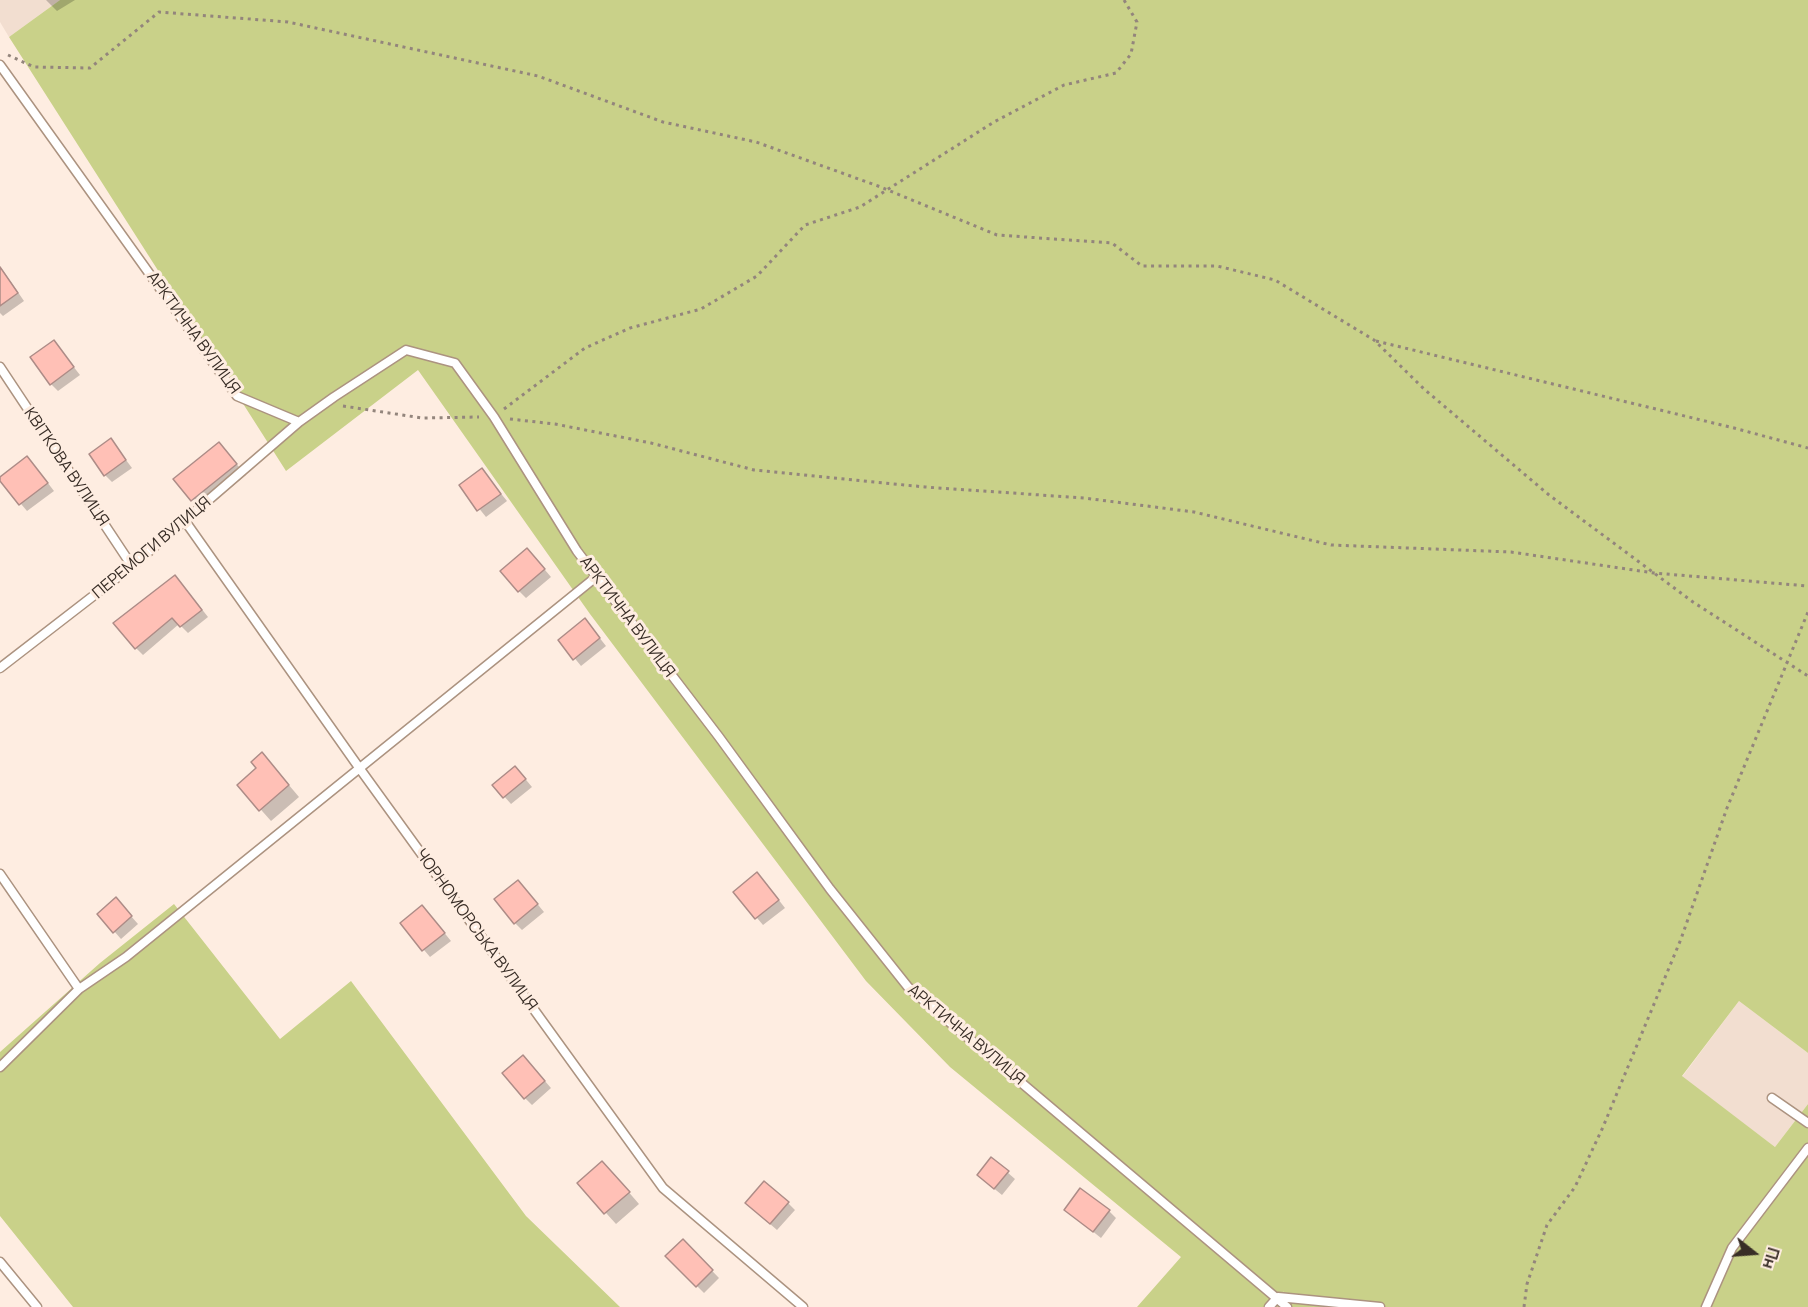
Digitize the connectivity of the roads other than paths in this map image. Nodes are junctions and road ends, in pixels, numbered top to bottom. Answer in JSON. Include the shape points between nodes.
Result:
{"nodes":[{"id":1,"x":0,"y":65,"type":"edge"},
{"id":2,"x":0,"y":367,"type":"edge"},
{"id":3,"x":300,"y":422,"type":"junction"},
{"id":4,"x":185,"y":520,"type":"junction"},
{"id":5,"x":132,"y":566,"type":"junction"},
{"id":6,"x":596,"y":577,"type":"junction"},
{"id":7,"x":0,"y":668,"type":"edge"},
{"id":8,"x":360,"y":769,"type":"junction"},
{"id":9,"x":0,"y":874,"type":"edge"},
{"id":10,"x":79,"y":989,"type":"junction"},
{"id":11,"x":0,"y":1067,"type":"edge"},
{"id":12,"x":1772,"y":1098,"type":"dead end"},
{"id":13,"x":1808,"y":1124,"type":"edge"},
{"id":14,"x":1808,"y":1148,"type":"edge"},
{"id":15,"x":0,"y":1262,"type":"edge"},
{"id":16,"x":1278,"y":1297,"type":"junction"},
{"id":17,"x":37,"y":1307,"type":"edge"},
{"id":18,"x":803,"y":1307,"type":"edge"},
{"id":19,"x":1269,"y":1307,"type":"edge"},
{"id":20,"x":1287,"y":1307,"type":"edge"},
{"id":21,"x":1380,"y":1307,"type":"edge"},
{"id":22,"x":1706,"y":1307,"type":"edge"}],
"edges":[{"from":1,"to":3,"type":"lane","name":"АРКТИЧНА ВУЛИЦЯ","via":[[237,396]]},
{"from":2,"to":5,"type":"lane","name":"КВІТКОВА ВУЛИЦЯ"},
{"from":3,"to":4,"type":"lane","name":"ПЕРЕМОГИ ВУЛИЦЯ"},
{"from":3,"to":6,"type":"lane","name":"АРКТИЧНА ВУЛИЦЯ","via":[[406,350],[455,363]]},
{"from":4,"to":5,"type":"lane","name":"ПЕРЕМОГИ ВУЛИЦЯ"},
{"from":4,"to":8,"type":"lane","name":"ЧОРНОМОРСЬКА ВУЛИЦЯ"},
{"from":5,"to":7,"type":"lane","name":"ПЕРЕМОГИ ВУЛИЦЯ"},
{"from":6,"to":8,"type":"lane"},
{"from":6,"to":16,"type":"lane","name":"АРКТИЧНА ВУЛИЦЯ","via":[[908,987]]},
{"from":8,"to":10,"type":"lane","via":[[126,957]]},
{"from":8,"to":18,"type":"lane","name":"ЧОРНОМОРСЬКА ВУЛИЦЯ","via":[[663,1188]]},
{"from":9,"to":10,"type":"lane"},
{"from":10,"to":11,"type":"lane"},
{"from":12,"to":13,"type":"lane"},
{"from":14,"to":22,"type":"lane","via":[[1732,1248]]},
{"from":15,"to":17,"type":"lane"},
{"from":16,"to":19,"type":"lane"},
{"from":16,"to":20,"type":"lane","name":"АРКТИЧНА ВУЛИЦЯ"},
{"from":16,"to":21,"type":"lane"}]}
